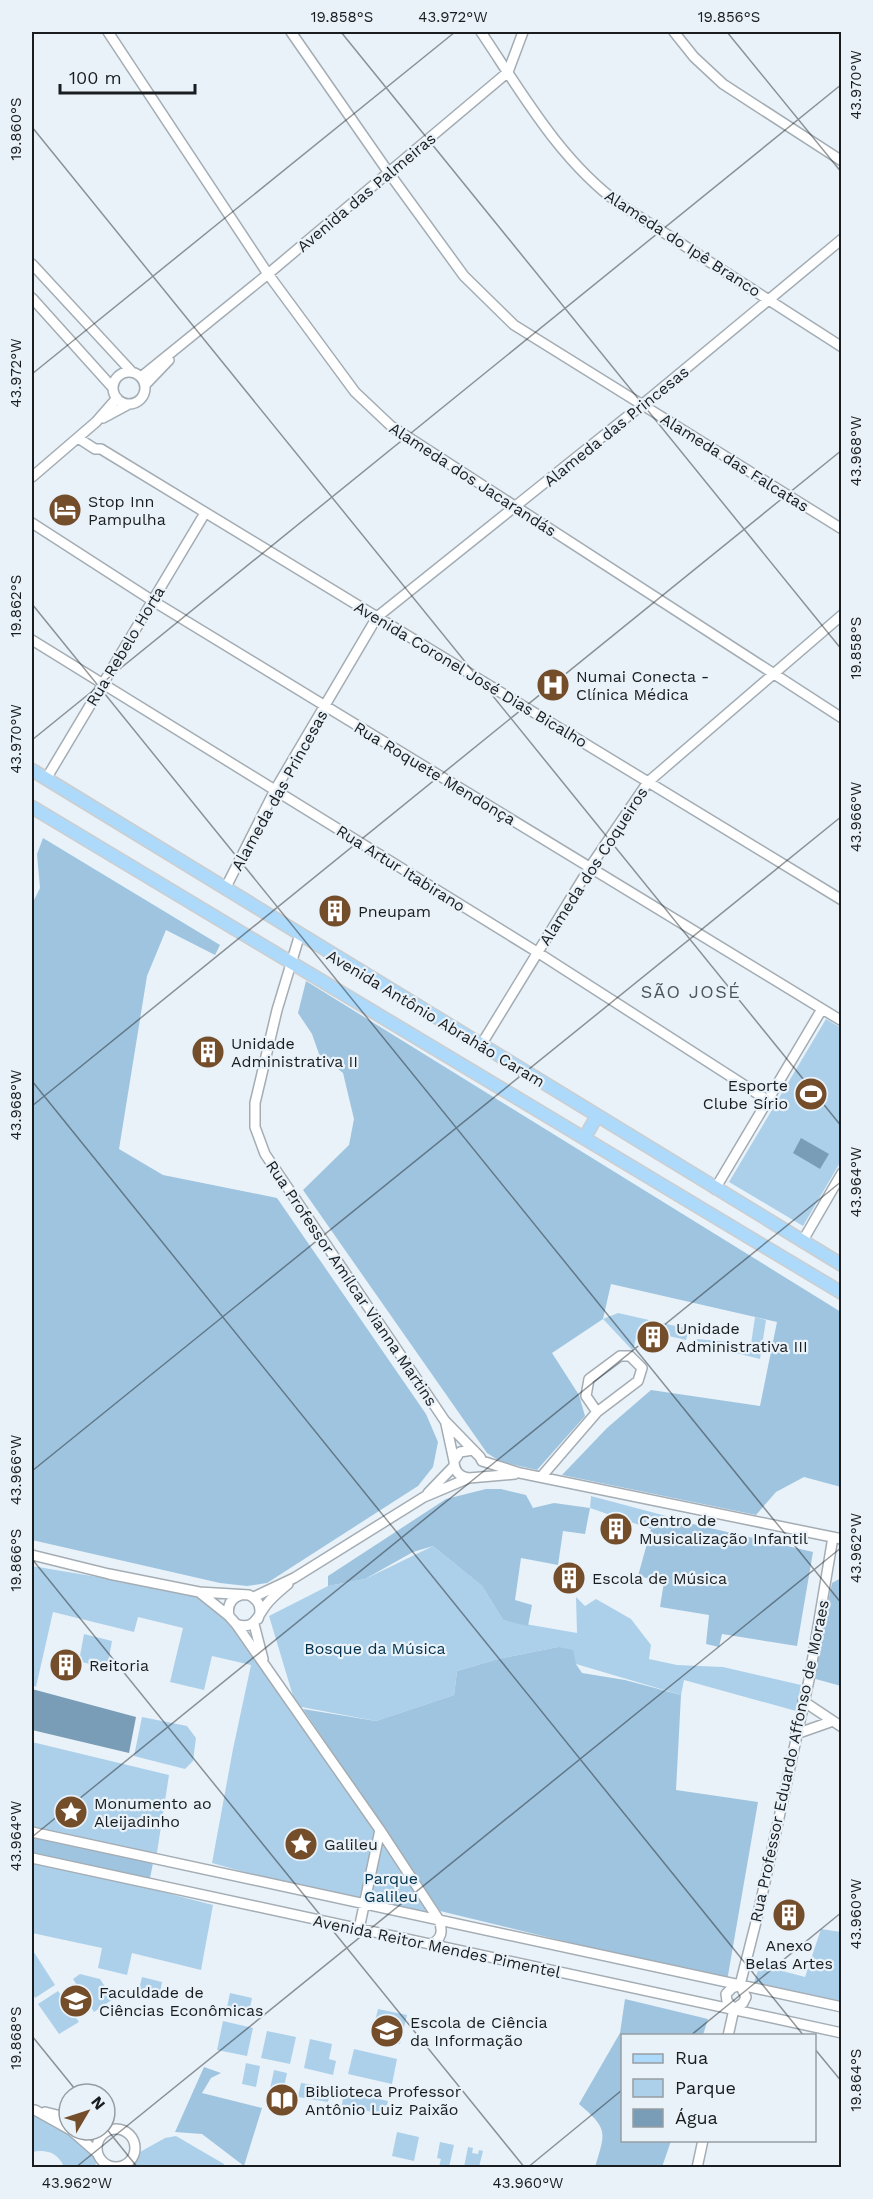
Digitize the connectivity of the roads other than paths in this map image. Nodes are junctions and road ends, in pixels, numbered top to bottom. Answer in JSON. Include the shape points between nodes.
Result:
{"nodes":[{"id":1,"x":291,"y":32,"type":"edge"},
{"id":2,"x":481,"y":32,"type":"edge"},
{"id":3,"x":523,"y":32,"type":"edge"},
{"id":4,"x":674,"y":32,"type":"edge"},
{"id":5,"x":113,"y":34,"type":"edge"},
{"id":6,"x":508,"y":72,"type":"junction"},
{"id":7,"x":842,"y":160,"type":"edge"},
{"id":8,"x":389,"y":173,"type":"junction"},
{"id":9,"x":842,"y":239,"type":"edge"},
{"id":10,"x":32,"y":264,"type":"edge"},
{"id":11,"x":268,"y":274,"type":"junction"},
{"id":12,"x":32,"y":298,"type":"edge"},
{"id":13,"x":768,"y":299,"type":"junction"},
{"id":14,"x":842,"y":347,"type":"edge"},
{"id":15,"x":131,"y":372,"type":"junction"},
{"id":16,"x":143,"y":381,"type":"junction"},
{"id":17,"x":113,"y":388,"type":"junction"},
{"id":18,"x":117,"y":398,"type":"junction"},
{"id":19,"x":129,"y":404,"type":"junction"},
{"id":20,"x":643,"y":404,"type":"junction"},
{"id":21,"x":96,"y":422,"type":"junction"},
{"id":22,"x":80,"y":435,"type":"junction"},
{"id":23,"x":32,"y":477,"type":"edge"},
{"id":24,"x":516,"y":507,"type":"junction"},
{"id":25,"x":205,"y":513,"type":"junction"},
{"id":26,"x":32,"y":523,"type":"edge"},
{"id":27,"x":842,"y":529,"type":"edge"},
{"id":28,"x":153,"y":601,"type":"junction"},
{"id":29,"x":842,"y":615,"type":"edge"},
{"id":30,"x":377,"y":617,"type":"junction"},
{"id":31,"x":32,"y":640,"type":"edge"},
{"id":32,"x":772,"y":674,"type":"junction"},
{"id":33,"x":102,"y":684,"type":"junction"},
{"id":34,"x":325,"y":706,"type":"junction"},
{"id":35,"x":842,"y":718,"type":"edge"},
{"id":36,"x":32,"y":770,"type":"edge"},
{"id":37,"x":46,"y":779,"type":"junction"},
{"id":38,"x":648,"y":782,"type":"junction"},
{"id":39,"x":275,"y":790,"type":"junction"},
{"id":40,"x":32,"y":807,"type":"edge"},
{"id":41,"x":590,"y":867,"type":"junction"},
{"id":42,"x":225,"y":889,"type":"junction"},
{"id":43,"x":842,"y":900,"type":"edge"},
{"id":44,"x":300,"y":934,"type":"junction"},
{"id":45,"x":537,"y":952,"type":"junction"},
{"id":46,"x":291,"y":963,"type":"junction"},
{"id":47,"x":822,"y":1009,"type":"junction"},
{"id":48,"x":842,"y":1021,"type":"edge"},
{"id":49,"x":481,"y":1046,"type":"junction"},
{"id":50,"x":768,"y":1101,"type":"junction"},
{"id":51,"x":597,"y":1116,"type":"junction"},
{"id":52,"x":585,"y":1137,"type":"junction"},
{"id":53,"x":842,"y":1173,"type":"edge"},
{"id":54,"x":716,"y":1190,"type":"junction"},
{"id":55,"x":802,"y":1242,"type":"junction"},
{"id":56,"x":842,"y":1265,"type":"edge"},
{"id":57,"x":842,"y":1293,"type":"edge"},
{"id":58,"x":597,"y":1412,"type":"junction"},
{"id":59,"x":445,"y":1421,"type":"junction"},
{"id":60,"x":473,"y":1450,"type":"junction"},
{"id":61,"x":482,"y":1461,"type":"junction"},
{"id":62,"x":454,"y":1464,"type":"junction"},
{"id":63,"x":520,"y":1473,"type":"junction"},
{"id":64,"x":471,"y":1478,"type":"junction"},
{"id":65,"x":541,"y":1478,"type":"junction"},
{"id":66,"x":424,"y":1497,"type":"junction"},
{"id":67,"x":837,"y":1538,"type":"edge"},
{"id":68,"x":32,"y":1555,"type":"edge"},
{"id":69,"x":294,"y":1578,"type":"junction"},
{"id":70,"x":200,"y":1592,"type":"junction"},
{"id":71,"x":243,"y":1594,"type":"junction"},
{"id":72,"x":254,"y":1597,"type":"junction"},
{"id":73,"x":229,"y":1616,"type":"junction"},
{"id":74,"x":256,"y":1621,"type":"junction"},
{"id":75,"x":236,"y":1624,"type":"junction"},
{"id":76,"x":268,"y":1670,"type":"junction"},
{"id":77,"x":803,"y":1701,"type":"junction"},
{"id":78,"x":833,"y":1721,"type":"junction"},
{"id":79,"x":842,"y":1727,"type":"edge"},
{"id":80,"x":796,"y":1734,"type":"junction"},
{"id":81,"x":380,"y":1830,"type":"junction"},
{"id":82,"x":32,"y":1832,"type":"edge"},
{"id":83,"x":32,"y":1858,"type":"edge"},
{"id":84,"x":364,"y":1904,"type":"junction"},
{"id":85,"x":439,"y":1920,"type":"junction"},
{"id":86,"x":359,"y":1929,"type":"junction"},
{"id":87,"x":429,"y":1944,"type":"junction"},
{"id":88,"x":740,"y":1985,"type":"junction"},
{"id":89,"x":842,"y":2007,"type":"edge"},
{"id":90,"x":734,"y":2009,"type":"junction"},
{"id":91,"x":842,"y":2033,"type":"edge"},
{"id":92,"x":728,"y":2034,"type":"edge"},
{"id":93,"x":33,"y":2110,"type":"edge"},
{"id":94,"x":57,"y":2115,"type":"edge"},
{"id":95,"x":57,"y":2122,"type":"edge"},
{"id":96,"x":117,"y":2128,"type":"edge"},
{"id":97,"x":85,"y":2142,"type":"edge"},
{"id":98,"x":98,"y":2142,"type":"edge"},
{"id":99,"x":703,"y":2142,"type":"edge"},
{"id":100,"x":96,"y":2152,"type":"junction"},
{"id":101,"x":103,"y":2164,"type":"edge"},
{"id":102,"x":127,"y":2165,"type":"edge"},
{"id":103,"x":697,"y":2168,"type":"edge"}],
"edges":[{"from":1,"to":8,"type":"street","name":"Alameda das Falcatas"},
{"from":2,"to":6,"type":"street","name":"Alameda do Ipê Branco"},
{"from":3,"to":6,"type":"street","name":"Avenida das Palmeiras"},
{"from":4,"to":7,"type":"street","via":[[723,84]]},
{"from":5,"to":11,"type":"street","name":"Alameda dos Jacarandás"},
{"from":6,"to":8,"type":"street","name":"Avenida das Palmeiras"},
{"from":6,"to":13,"type":"street","name":"Alameda do Ipê Branco","via":[[561,147],[592,182],[621,205]]},
{"from":8,"to":11,"type":"street","name":"Avenida das Palmeiras"},
{"from":8,"to":20,"type":"street","name":"Alameda das Falcatas","via":[[464,276],[514,325]]},
{"from":9,"to":13,"type":"street","name":"Alameda das Princesas"},
{"from":10,"to":15,"type":"street"},
{"from":11,"to":16,"type":"street","name":"Avenida das Palmeiras"},
{"from":11,"to":24,"type":"street","name":"Alameda dos Jacarandás","via":[[362,399],[391,426]]},
{"from":12,"to":17,"type":"street"},
{"from":13,"to":14,"type":"street","name":"Alameda do Ipê Branco"},
{"from":13,"to":20,"type":"street","name":"Alameda das Princesas"},
{"from":15,"to":16,"type":"street"},
{"from":15,"to":17,"type":"street","via":[[120,374]]},
{"from":16,"to":19,"type":"street","via":[[143,396]]},
{"from":17,"to":18,"type":"street"},
{"from":18,"to":19,"type":"street"},
{"from":18,"to":21,"type":"street"},
{"from":19,"to":21,"type":"street"},
{"from":20,"to":24,"type":"street","name":"Alameda das Princesas"},
{"from":20,"to":27,"type":"street","name":"Alameda das Falcatas"},
{"from":21,"to":22,"type":"street"},
{"from":22,"to":23,"type":"street"},
{"from":22,"to":25,"type":"street","name":"Avenida Coronel José Dias Bicalho","via":[[95,449],[101,449]]},
{"from":24,"to":30,"type":"street","name":"Alameda das Princesas"},
{"from":24,"to":32,"type":"street","name":"Alameda dos Jacarandás"},
{"from":25,"to":28,"type":"street","name":"Rua Rebelo Horta"},
{"from":25,"to":30,"type":"street","name":"Avenida Coronel José Dias Bicalho"},
{"from":26,"to":28,"type":"street","name":"Rua Roquete Mendonça"},
{"from":28,"to":33,"type":"street","name":"Rua Rebelo Horta"},
{"from":28,"to":34,"type":"street","name":"Rua Roquete Mendonça"},
{"from":29,"to":32,"type":"street","name":"Alameda dos Coqueiros"},
{"from":30,"to":34,"type":"street","name":"Alameda das Princesas"},
{"from":30,"to":38,"type":"street","name":"Avenida Coronel José Dias Bicalho"},
{"from":31,"to":33,"type":"street","name":"Rua Artur Itabirano"},
{"from":32,"to":35,"type":"street","name":"Alameda dos Jacarandás"},
{"from":32,"to":38,"type":"street","name":"Alameda dos Coqueiros"},
{"from":33,"to":37,"type":"street","name":"Rua Rebelo Horta"},
{"from":33,"to":39,"type":"street","name":"Rua Artur Itabirano"},
{"from":34,"to":39,"type":"street","name":"Alameda das Princesas"},
{"from":34,"to":41,"type":"street","name":"Rua Roquete Mendonça"},
{"from":36,"to":37,"type":"main road","name":"Avenida Antônio Abrahão Caram"},
{"from":37,"to":42,"type":"main road","name":"Avenida Antônio Abrahão Caram"},
{"from":38,"to":41,"type":"street","name":"Alameda dos Coqueiros"},
{"from":38,"to":43,"type":"street","name":"Avenida Coronel José Dias Bicalho"},
{"from":39,"to":42,"type":"street","name":"Alameda das Princesas"},
{"from":39,"to":45,"type":"street","name":"Rua Artur Itabirano"},
{"from":40,"to":46,"type":"main road","name":"Avenida Antônio Abrahão Caram"},
{"from":41,"to":45,"type":"street","name":"Alameda dos Coqueiros"},
{"from":41,"to":47,"type":"street","name":"Rua Roquete Mendonça"},
{"from":42,"to":44,"type":"main road","name":"Avenida Antônio Abrahão Caram"},
{"from":44,"to":46,"type":"street","name":"Rua Professor Amílcar Vianna Martins"},
{"from":44,"to":49,"type":"main road","name":"Avenida Antônio Abrahão Caram"},
{"from":45,"to":49,"type":"street","name":"Alameda dos Coqueiros"},
{"from":45,"to":50,"type":"street","name":"Rua Artur Itabirano"},
{"from":46,"to":52,"type":"main road","name":"Avenida Antônio Abrahão Caram"},
{"from":46,"to":59,"type":"street","name":"Rua Professor Amílcar Vianna Martins","via":[[255,1103],[255,1126],[265,1154]]},
{"from":47,"to":48,"type":"street","name":"Rua Roquete Mendonça"},
{"from":47,"to":50,"type":"street"},
{"from":49,"to":51,"type":"main road","name":"Avenida Antônio Abrahão Caram"},
{"from":50,"to":54,"type":"street"},
{"from":51,"to":52,"type":"main road"},
{"from":51,"to":54,"type":"main road","name":"Avenida Antônio Abrahão Caram"},
{"from":52,"to":57,"type":"main road","name":"Avenida Antônio Abrahão Caram"},
{"from":53,"to":55,"type":"street"},
{"from":54,"to":55,"type":"main road","name":"Avenida Antônio Abrahão Caram"},
{"from":55,"to":56,"type":"main road","name":"Avenida Antônio Abrahão Caram"},
{"from":58,"to":58,"type":"street","via":[[638,1381],[642,1368],[630,1356],[620,1356],[589,1379],[586,1396]]},
{"from":58,"to":65,"type":"street"},
{"from":59,"to":60,"type":"street","name":"Rua Professor Amílcar Vianna Martins"},
{"from":59,"to":62,"type":"street","name":"Rua Professor Amílcar Vianna Martins"},
{"from":60,"to":61,"type":"street"},
{"from":60,"to":62,"type":"street","via":[[460,1452]]},
{"from":61,"to":63,"type":"street"},
{"from":61,"to":64,"type":"street","via":[[481,1471]]},
{"from":62,"to":64,"type":"street","via":[[459,1475]]},
{"from":62,"to":66,"type":"street"},
{"from":63,"to":64,"type":"street"},
{"from":63,"to":65,"type":"street"},
{"from":64,"to":66,"type":"street"},
{"from":65,"to":67,"type":"street"},
{"from":66,"to":69,"type":"street"},
{"from":67,"to":77,"type":"street","name":"Rua Professor Eduardo Affonso de Moraes"},
{"from":68,"to":70,"type":"street"},
{"from":69,"to":72,"type":"street"},
{"from":69,"to":74,"type":"street","via":[[266,1605]]},
{"from":70,"to":71,"type":"street"},
{"from":70,"to":73,"type":"street"},
{"from":71,"to":72,"type":"street"},
{"from":71,"to":73,"type":"street","via":[[229,1604]]},
{"from":72,"to":74,"type":"street","via":[[260,1609]]},
{"from":73,"to":75,"type":"street"},
{"from":74,"to":75,"type":"street","via":[[248,1626]]},
{"from":74,"to":76,"type":"street"},
{"from":75,"to":76,"type":"street"},
{"from":76,"to":81,"type":"street"},
{"from":77,"to":78,"type":"street"},
{"from":77,"to":80,"type":"street","name":"Rua Professor Eduardo Affonso de Moraes"},
{"from":78,"to":79,"type":"street"},
{"from":78,"to":80,"type":"street"},
{"from":80,"to":88,"type":"street","name":"Rua Professor Eduardo Affonso de Moraes"},
{"from":81,"to":84,"type":"street"},
{"from":81,"to":85,"type":"street"},
{"from":82,"to":84,"type":"street","name":"Avenida Reitor Mendes Pimentel"},
{"from":83,"to":86,"type":"street","name":"Avenida Reitor Mendes Pimentel"},
{"from":84,"to":85,"type":"street","name":"Avenida Reitor Mendes Pimentel"},
{"from":84,"to":86,"type":"street"},
{"from":85,"to":87,"type":"street","via":[[442,1933]]},
{"from":85,"to":88,"type":"street","name":"Avenida Reitor Mendes Pimentel"},
{"from":86,"to":87,"type":"street","name":"Avenida Reitor Mendes Pimentel"},
{"from":87,"to":90,"type":"street","name":"Avenida Reitor Mendes Pimentel"},
{"from":88,"to":89,"type":"street","name":"Avenida Reitor Mendes Pimentel"},
{"from":88,"to":90,"type":"street","via":[[747,1997]]},
{"from":88,"to":90,"type":"street","via":[[726,1994]]},
{"from":90,"to":91,"type":"street","name":"Avenida Reitor Mendes Pimentel"},
{"from":90,"to":92,"type":"street"},
{"from":93,"to":94,"type":"street"},
{"from":93,"to":95,"type":"street"},
{"from":96,"to":102,"type":"street","via":[[134,2140],[135,2152]]},
{"from":97,"to":100,"type":"street"},
{"from":98,"to":100,"type":"street"},
{"from":99,"to":103,"type":"street"},
{"from":100,"to":101,"type":"street"},
{"from":101,"to":102,"type":"street"}]}
